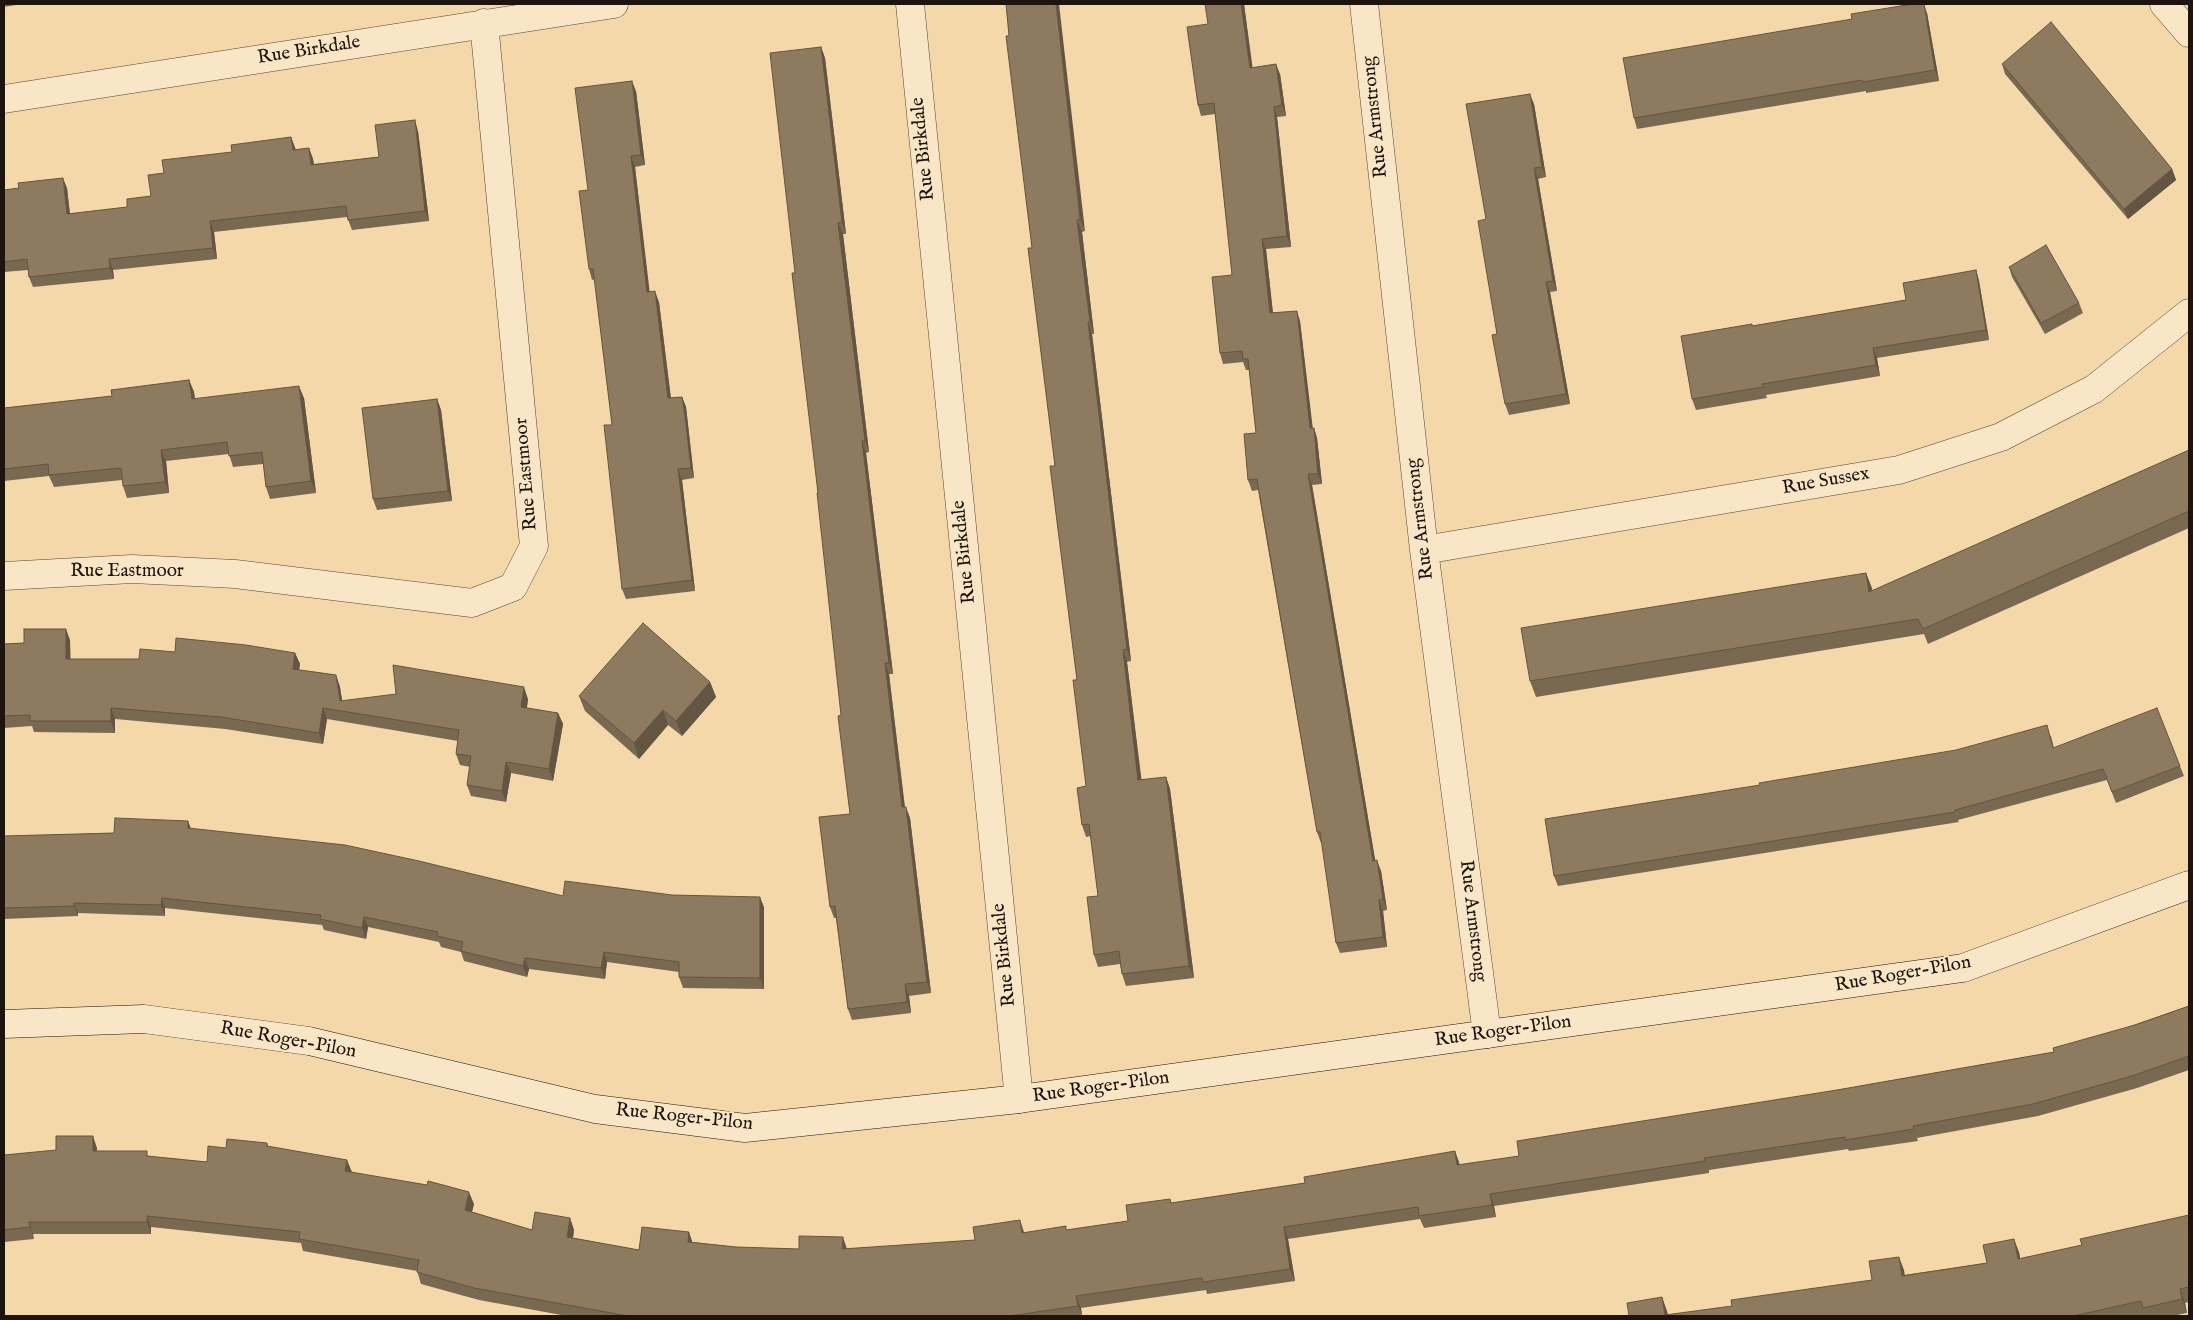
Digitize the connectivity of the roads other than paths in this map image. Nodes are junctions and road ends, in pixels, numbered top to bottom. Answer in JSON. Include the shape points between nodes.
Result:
{"nodes":[{"id":1,"x":614,"y":4,"type":"edge"},
{"id":2,"x":910,"y":4,"type":"edge"},
{"id":3,"x":1364,"y":4,"type":"edge"},
{"id":4,"x":2164,"y":4,"type":"edge"},
{"id":5,"x":484,"y":23,"type":"junction"},
{"id":6,"x":2189,"y":33,"type":"edge"},
{"id":7,"x":4,"y":99,"type":"edge"},
{"id":8,"x":2189,"y":313,"type":"edge"},
{"id":9,"x":1424,"y":550,"type":"junction"},
{"id":10,"x":4,"y":576,"type":"edge"},
{"id":11,"x":2189,"y":885,"type":"edge"},
{"id":12,"x":4,"y":1024,"type":"edge"},
{"id":13,"x":1487,"y":1034,"type":"junction"},
{"id":14,"x":1019,"y":1099,"type":"junction"}],
"edges":[{"from":1,"to":5,"type":"street","name":"Rue Birkdale"},
{"from":2,"to":14,"type":"street","name":"Rue Birkdale"},
{"from":3,"to":9,"type":"street","name":"Rue Armstrong"},
{"from":4,"to":6,"type":"street"},
{"from":5,"to":7,"type":"street","name":"Rue Birkdale"},
{"from":5,"to":10,"type":"street","name":"Rue Eastmoor","via":[[534,546],[513,587],[472,604],[235,574],[132,569]]},
{"from":8,"to":9,"type":"street","name":"Rue Sussex","via":[[2094,389],[2001,437],[1900,470]]},
{"from":9,"to":13,"type":"street","name":"Rue Armstrong"},
{"from":11,"to":13,"type":"street","name":"Rue Roger-Pilon","via":[[1963,968]]},
{"from":12,"to":14,"type":"street","name":"Rue Roger-Pilon","via":[[144,1019],[309,1041],[595,1109],[745,1128]]},
{"from":13,"to":14,"type":"street","name":"Rue Roger-Pilon"}]}
